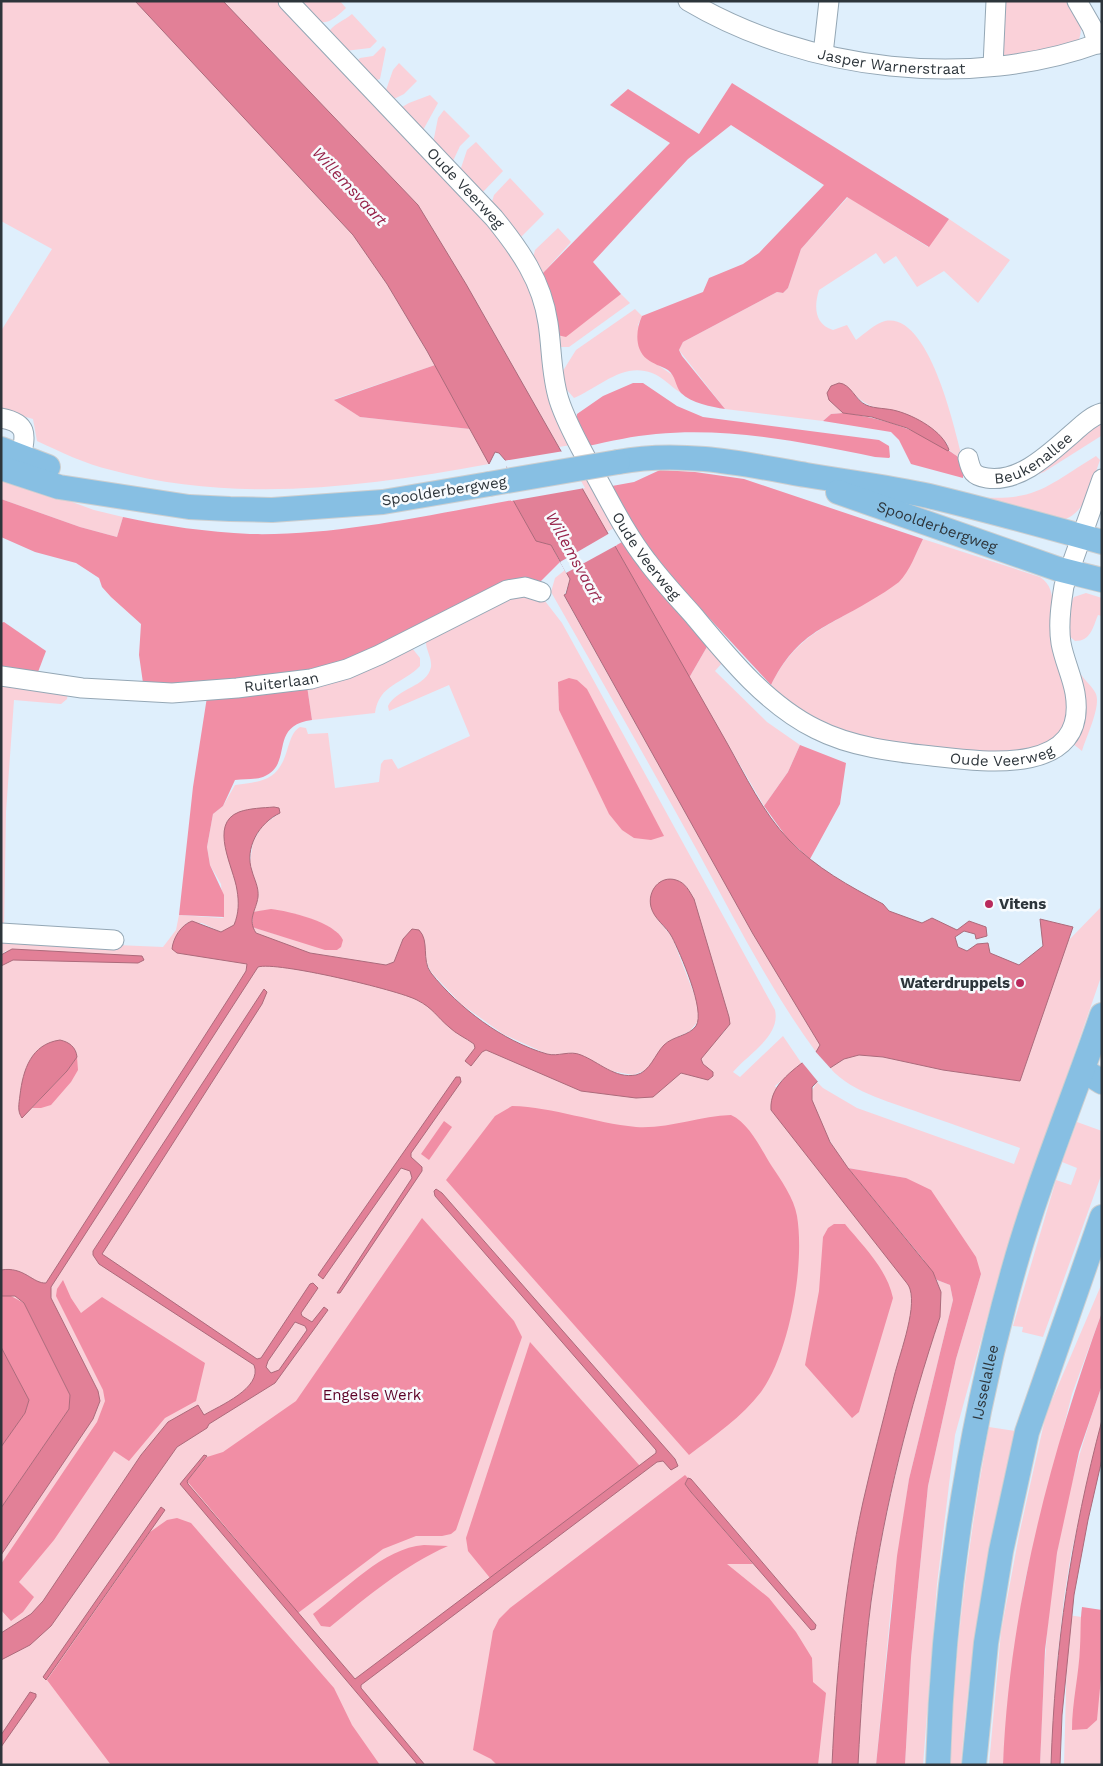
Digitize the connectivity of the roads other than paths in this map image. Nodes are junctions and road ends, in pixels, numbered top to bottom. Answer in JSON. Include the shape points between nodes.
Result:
{"nodes":[{"id":1,"x":288,"y":1,"type":"edge"},
{"id":2,"x":688,"y":1,"type":"edge"},
{"id":3,"x":829,"y":1,"type":"edge"},
{"id":4,"x":996,"y":1,"type":"edge"},
{"id":5,"x":1077,"y":1,"type":"edge"},
{"id":6,"x":1100,"y":43,"type":"edge"},
{"id":7,"x":823,"y":54,"type":"junction"},
{"id":8,"x":993,"y":66,"type":"junction"},
{"id":9,"x":1102,"y":413,"type":"edge"},
{"id":10,"x":1,"y":418,"type":"edge"},
{"id":11,"x":8,"y":458,"type":"edge"},
{"id":12,"x":968,"y":458,"type":"dead end"},
{"id":13,"x":775,"y":469,"type":"junction"},
{"id":14,"x":1102,"y":479,"type":"edge"},
{"id":15,"x":1092,"y":539,"type":"edge"},
{"id":16,"x":1069,"y":572,"type":"junction"},
{"id":17,"x":1102,"y":580,"type":"edge"},
{"id":18,"x":541,"y":592,"type":"dead end"},
{"id":19,"x":1,"y":676,"type":"edge"},
{"id":20,"x":1,"y":933,"type":"edge"},
{"id":21,"x":114,"y":940,"type":"dead end"},
{"id":22,"x":1102,"y":1016,"type":"edge"},
{"id":23,"x":1095,"y":1074,"type":"edge"},
{"id":24,"x":1102,"y":1217,"type":"edge"},
{"id":25,"x":938,"y":1765,"type":"edge"},
{"id":26,"x":974,"y":1765,"type":"edge"}],
"edges":[{"from":1,"to":16,"type":"street","name":"Oude Veerweg","via":[[494,218],[523,256],[534,274],[545,308],[561,406],[627,532],[647,561],[724,652],[796,717],[838,738],[919,755],[996,762],[1034,758],[1055,750],[1068,734],[1076,711],[1060,624],[1064,586]]},
{"from":2,"to":7,"type":"street","name":"Jasper Warnerstraat","via":[[735,26]]},
{"from":3,"to":7,"type":"street"},
{"from":4,"to":8,"type":"street"},
{"from":5,"to":6,"type":"street"},
{"from":6,"to":8,"type":"street","name":"Jasper Warnerstraat","via":[[1046,58]]},
{"from":7,"to":8,"type":"street","name":"Jasper Warnerstraat","via":[[908,68]]},
{"from":9,"to":12,"type":"street","name":"Beukenallee","via":[[1011,477],[976,476],[970,469]]},
{"from":10,"to":11,"type":"street","name":"Spoolderbergweg","via":[[16,422],[22,428],[25,441]]},
{"from":11,"to":13,"type":"main road","name":"Spoolderbergweg","bridge":true,"via":[[59,487],[189,507],[272,510],[383,502],[636,459],[703,459]]},
{"from":13,"to":15,"type":"main road","name":"Spoolderbergweg","via":[[928,496]]},
{"from":13,"to":16,"type":"main road","name":"Spoolderbergweg"},
{"from":14,"to":15,"type":"street"},
{"from":15,"to":16,"type":"street"},
{"from":16,"to":17,"type":"main road","name":"Spoolderbergweg"},
{"from":18,"to":19,"type":"street","name":"Ruiterlaan","via":[[525,587],[506,590],[379,655],[346,670],[311,679],[172,693],[82,688]]},
{"from":20,"to":21,"type":"street"},
{"from":22,"to":23,"type":"main road","name":"IJsselallee"},
{"from":23,"to":25,"type":"main road","name":"IJsselallee","via":[[1014,1268],[983,1392],[951,1574],[944,1640]]},
{"from":24,"to":26,"type":"main road","via":[[1027,1432],[1001,1551],[986,1644]]}]}
